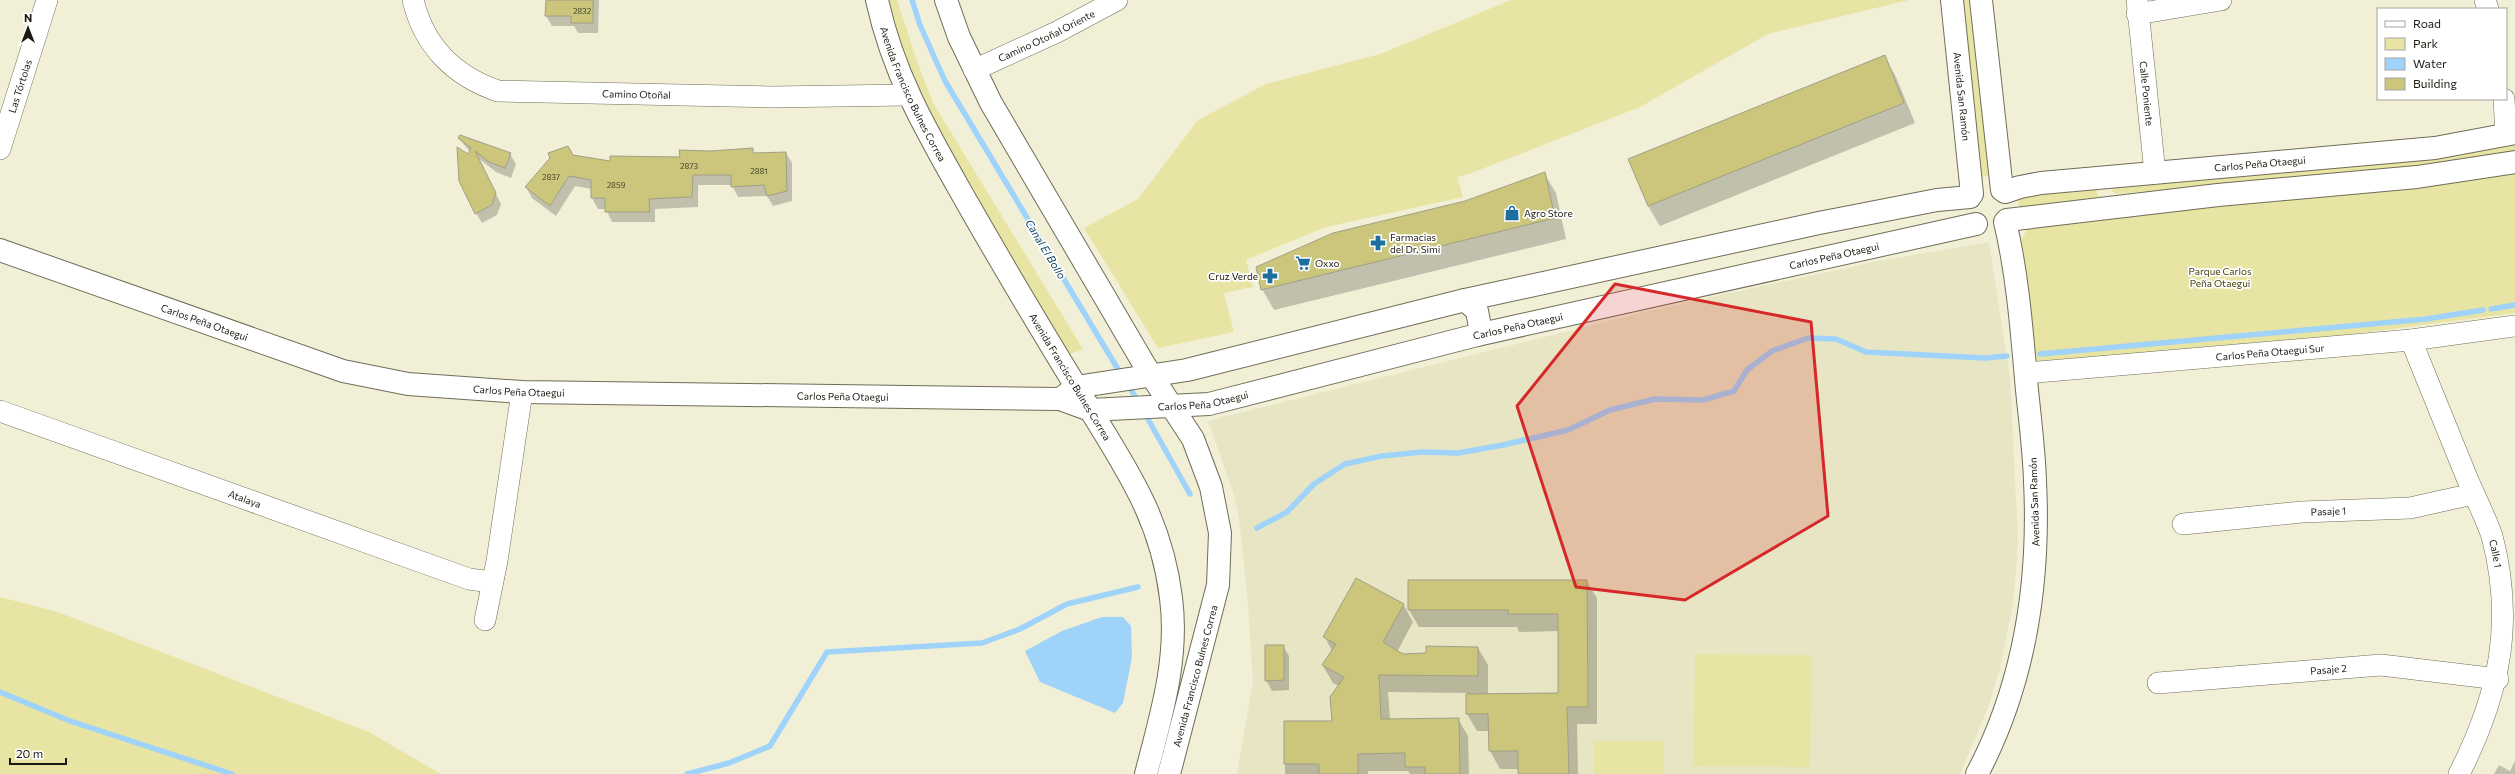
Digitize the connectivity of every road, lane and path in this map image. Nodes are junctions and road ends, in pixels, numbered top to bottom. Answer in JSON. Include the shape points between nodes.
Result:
{"nodes":[{"id":1,"x":47,"y":0,"type":"edge"},
{"id":2,"x":413,"y":0,"type":"edge"},
{"id":3,"x":877,"y":0,"type":"edge"},
{"id":4,"x":946,"y":0,"type":"edge"},
{"id":5,"x":1117,"y":0,"type":"edge"},
{"id":6,"x":1952,"y":0,"type":"edge"},
{"id":7,"x":1981,"y":0,"type":"edge"},
{"id":8,"x":2222,"y":0,"type":"edge"},
{"id":9,"x":2137,"y":7,"type":"edge"},
{"id":10,"x":974,"y":70,"type":"junction"},
{"id":11,"x":907,"y":95,"type":"junction"},
{"id":12,"x":2504,"y":100,"type":"edge"},
{"id":13,"x":2511,"y":134,"type":"edge"},
{"id":14,"x":0,"y":149,"type":"edge"},
{"id":15,"x":2515,"y":162,"type":"edge"},
{"id":16,"x":2155,"y":173,"type":"junction"},
{"id":17,"x":2111,"y":177,"type":"junction"},
{"id":18,"x":2004,"y":191,"type":"junction"},
{"id":19,"x":1971,"y":195,"type":"junction"},
{"id":20,"x":2118,"y":206,"type":"junction"},
{"id":21,"x":2006,"y":221,"type":"junction"},
{"id":22,"x":1976,"y":224,"type":"junction"},
{"id":23,"x":0,"y":250,"type":"edge"},
{"id":24,"x":1505,"y":292,"type":"junction"},
{"id":25,"x":1465,"y":300,"type":"junction"},
{"id":26,"x":1515,"y":326,"type":"junction"},
{"id":27,"x":2515,"y":326,"type":"edge"},
{"id":28,"x":1477,"y":335,"type":"junction"},
{"id":29,"x":2412,"y":340,"type":"junction"},
{"id":30,"x":2026,"y":373,"type":"junction"},
{"id":31,"x":1146,"y":378,"type":"junction"},
{"id":32,"x":522,"y":392,"type":"junction"},
{"id":33,"x":1068,"y":393,"type":"junction"},
{"id":34,"x":1163,"y":406,"type":"junction"},
{"id":35,"x":1099,"y":409,"type":"junction"},
{"id":36,"x":0,"y":411,"type":"edge"},
{"id":37,"x":2473,"y":494,"type":"junction"},
{"id":38,"x":2183,"y":524,"type":"dead end"},
{"id":39,"x":491,"y":582,"type":"junction"},
{"id":40,"x":485,"y":620,"type":"dead end"},
{"id":41,"x":2498,"y":679,"type":"junction"},
{"id":42,"x":2158,"y":683,"type":"dead end"},
{"id":43,"x":1146,"y":774,"type":"edge"},
{"id":44,"x":1169,"y":774,"type":"edge"},
{"id":45,"x":1977,"y":774,"type":"edge"},
{"id":46,"x":2458,"y":774,"type":"edge"}],
"edges":[{"from":1,"to":14,"type":"street","name":"Las Tórtolas"},
{"from":2,"to":11,"type":"street","name":"Camino Otoñal","via":[[423,30],[444,60],[469,79],[498,91],[772,97]]},
{"from":3,"to":11,"type":"street","name":"Avenida Francisco Bulnes Correa"},
{"from":4,"to":10,"type":"street","name":"Avenida Francisco Bulnes Correa"},
{"from":5,"to":10,"type":"street","name":"Camino Otoñal Oriente","via":[[1057,32]]},
{"from":6,"to":19,"type":"street","name":"Avenida San Ramón"},
{"from":7,"to":18,"type":"street"},
{"from":8,"to":9,"type":"street","name":"Calle Poniente"},
{"from":9,"to":16,"type":"street","name":"Calle Poniente"},
{"from":10,"to":31,"type":"street","name":"Avenida Francisco Bulnes Correa"},
{"from":11,"to":33,"type":"street","name":"Avenida Francisco Bulnes Correa","via":[[1001,261]]},
{"from":12,"to":13,"type":"street"},
{"from":13,"to":16,"type":"street","name":"Carlos Peña Otaegui","via":[[2434,148]]},
{"from":15,"to":20,"type":"street","via":[[2417,177]]},
{"from":16,"to":17,"type":"street","name":"Carlos Peña Otaegui"},
{"from":17,"to":18,"type":"street","name":"Carlos Peña Otaegui","via":[[2040,183]]},
{"from":17,"to":20,"type":"street","via":[[2105,183],[2104,193],[2108,201]]},
{"from":18,"to":19,"type":"street","via":[[1986,186]]},
{"from":18,"to":21,"type":"street","via":[[2011,208]]},
{"from":19,"to":22,"type":"street","via":[[1968,210]]},
{"from":19,"to":24,"type":"street","name":"Carlos Peña Otaegui","via":[[1819,222]]},
{"from":20,"to":21,"type":"street"},
{"from":21,"to":22,"type":"street","via":[[1991,229]]},
{"from":21,"to":30,"type":"street","name":"Avenida San Ramón","via":[[2013,252]]},
{"from":22,"to":26,"type":"street","name":"Carlos Peña Otaegui"},
{"from":23,"to":32,"type":"street","name":"Carlos Peña Otaegui","via":[[343,371],[408,384]]},
{"from":24,"to":25,"type":"street","name":"Carlos Peña Otaegui"},
{"from":24,"to":26,"type":"street","via":[[1500,301],[1500,312],[1506,321]]},
{"from":25,"to":28,"type":"street","via":[[1472,304],[1479,315],[1480,327]]},
{"from":25,"to":31,"type":"street","name":"Carlos Peña Otaegui"},
{"from":26,"to":28,"type":"street","name":"Carlos Peña Otaegui"},
{"from":27,"to":29,"type":"street","name":"Carlos Peña Otaegui Sur"},
{"from":28,"to":34,"type":"street","name":"Carlos Peña Otaegui","via":[[1209,404]]},
{"from":29,"to":30,"type":"street","name":"Carlos Peña Otaegui Sur"},
{"from":29,"to":37,"type":"street","name":"Calle 1"},
{"from":30,"to":45,"type":"street","name":"Avenida San Ramón","via":[[2037,524],[2031,611],[2013,689],[1998,730]]},
{"from":31,"to":33,"type":"street","name":"Carlos Peña Otaegui","via":[[1098,385]]},
{"from":31,"to":34,"type":"street","name":"Avenida Francisco Bulnes Correa"},
{"from":32,"to":33,"type":"street","name":"Carlos Peña Otaegui"},
{"from":32,"to":39,"type":"street","via":[[497,561]]},
{"from":33,"to":35,"type":"street","name":"Carlos Peña Otaegui"},
{"from":34,"to":35,"type":"street","name":"Carlos Peña Otaegui"},
{"from":34,"to":44,"type":"street","name":"Avenida Francisco Bulnes Correa","via":[[1193,439],[1212,487],[1218,517],[1220,556],[1218,585]]},
{"from":35,"to":43,"type":"street","name":"Avenida Francisco Bulnes Correa","via":[[1149,511],[1160,540],[1170,591],[1173,626],[1170,680]]},
{"from":36,"to":39,"type":"street","name":"Atalaya","via":[[469,579]]},
{"from":37,"to":38,"type":"street","name":"Pasaje 1","via":[[2410,508],[2302,512]]},
{"from":37,"to":41,"type":"street","name":"Calle 1","via":[[2492,536],[2503,582],[2505,631]]},
{"from":39,"to":40,"type":"street"},
{"from":41,"to":42,"type":"street","name":"Pasaje 2","via":[[2381,666]]},
{"from":41,"to":46,"type":"street","name":"Calle 1","via":[[2477,737]]}]}
